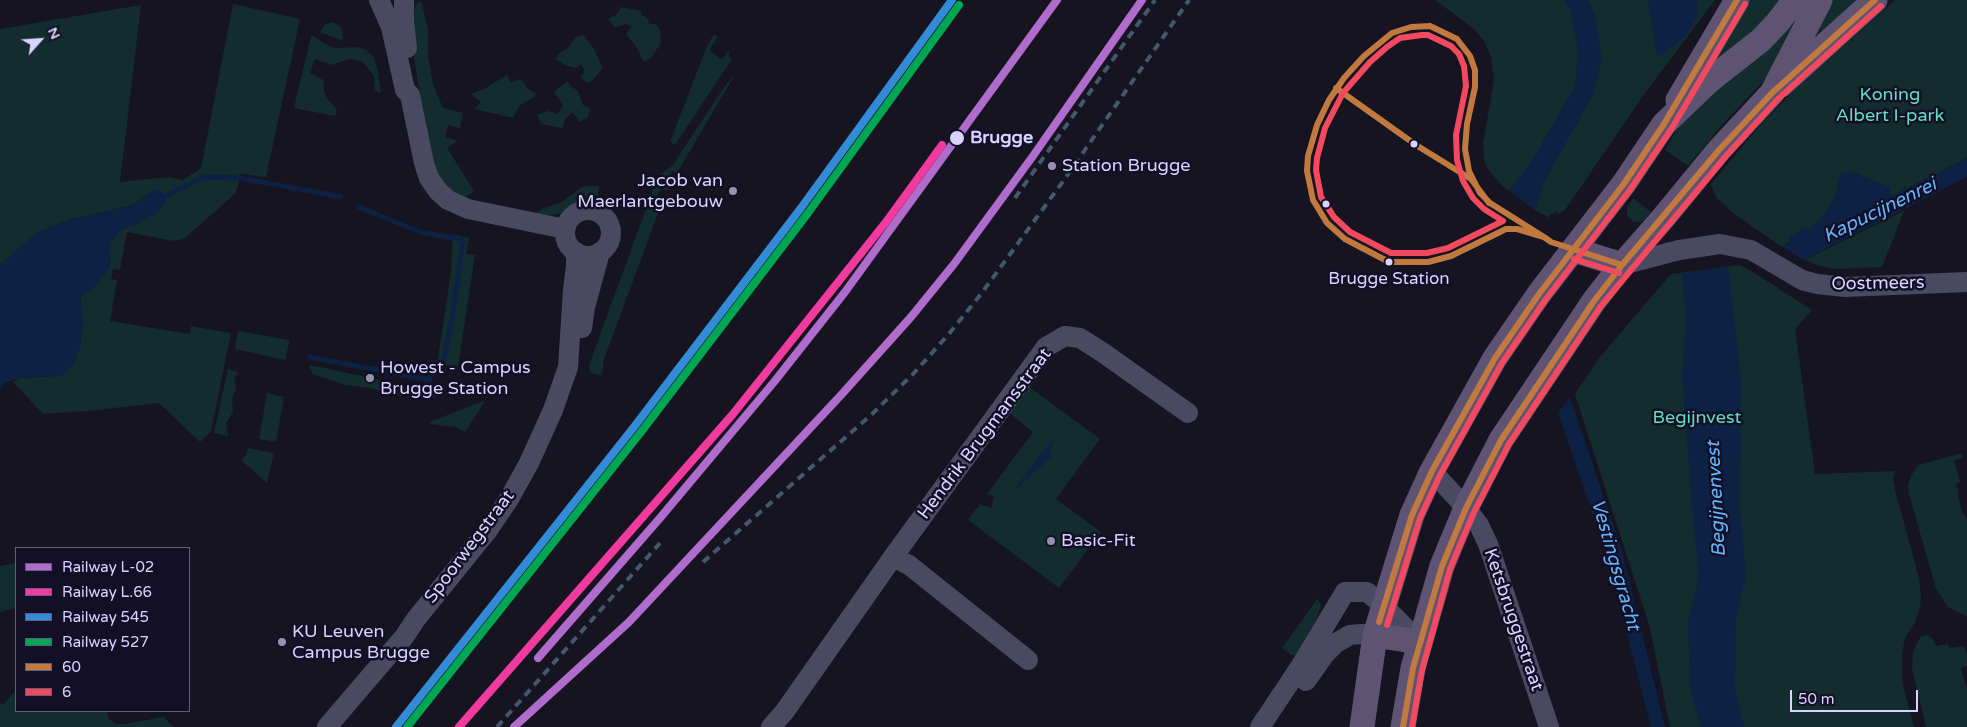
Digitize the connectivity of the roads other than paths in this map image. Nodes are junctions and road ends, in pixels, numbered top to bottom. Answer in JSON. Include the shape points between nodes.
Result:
{"nodes":[{"id":1,"x":379,"y":0,"type":"edge"},
{"id":2,"x":404,"y":0,"type":"edge"},
{"id":3,"x":1737,"y":0,"type":"edge"},
{"id":4,"x":1796,"y":0,"type":"edge"},
{"id":5,"x":1820,"y":0,"type":"edge"},
{"id":6,"x":1875,"y":0,"type":"edge"},
{"id":7,"x":401,"y":41,"type":"junction"},
{"id":8,"x":1772,"y":93,"type":"junction"},
{"id":9,"x":1664,"y":124,"type":"junction"},
{"id":10,"x":566,"y":229,"type":"junction"},
{"id":11,"x":1574,"y":250,"type":"junction"},
{"id":12,"x":576,"y":252,"type":"junction"},
{"id":13,"x":600,"y":252,"type":"junction"},
{"id":14,"x":1622,"y":265,"type":"junction"},
{"id":15,"x":1967,"y":282,"type":"edge"},
{"id":16,"x":1188,"y":414,"type":"dead end"},
{"id":17,"x":1432,"y":471,"type":"junction"},
{"id":18,"x":1466,"y":508,"type":"junction"},
{"id":19,"x":893,"y":557,"type":"junction"},
{"id":20,"x":1383,"y":605,"type":"junction"},
{"id":21,"x":1375,"y":635,"type":"junction"},
{"id":22,"x":404,"y":637,"type":"junction"},
{"id":23,"x":1419,"y":642,"type":"junction"},
{"id":24,"x":1028,"y":660,"type":"dead end"},
{"id":25,"x":327,"y":727,"type":"edge"},
{"id":26,"x":771,"y":727,"type":"edge"},
{"id":27,"x":1260,"y":727,"type":"edge"},
{"id":28,"x":1268,"y":727,"type":"edge"},
{"id":29,"x":1362,"y":727,"type":"edge"},
{"id":30,"x":1403,"y":727,"type":"edge"},
{"id":31,"x":1549,"y":727,"type":"edge"}],
"edges":[{"from":1,"to":7,"type":"street"},
{"from":2,"to":7,"type":"street"},
{"from":3,"to":9,"type":"main road"},
{"from":4,"to":9,"type":"main road","via":[[1761,40],[1709,81]]},
{"from":5,"to":8,"type":"main road"},
{"from":6,"to":8,"type":"main road"},
{"from":7,"to":10,"type":"street","via":[[405,90],[410,94],[424,163],[438,191],[448,200],[468,209]]},
{"from":8,"to":14,"type":"main road","via":[[1718,150]]},
{"from":9,"to":11,"type":"main road"},
{"from":10,"to":12,"type":"street","name":"Spoorwegstraat","via":[[569,246]]},
{"from":10,"to":13,"type":"street","name":"Spoorwegstraat","via":[[569,219],[578,212],[599,212],[606,218],[611,237]]},
{"from":11,"to":14,"type":"main road"},
{"from":11,"to":17,"type":"main road","via":[[1495,358]]},
{"from":12,"to":13,"type":"street","via":[[583,255]]},
{"from":12,"to":22,"type":"street","name":"Spoorwegstraat","via":[[568,367],[543,434],[509,499],[488,530]]},
{"from":13,"to":22,"type":"street","name":"Spoorwegstraat","via":[[585,306],[576,366],[555,426],[536,467],[490,543],[420,626]]},
{"from":14,"to":15,"type":"street","name":"Oostmeers","via":[[1703,245],[1720,244],[1751,250],[1802,280],[1817,284],[1845,287]]},
{"from":14,"to":18,"type":"main road","via":[[1594,301],[1501,440]]},
{"from":16,"to":19,"type":"street","name":"Hendrik Brugmansstraat","via":[[1095,347],[1080,338],[1065,336],[1046,347]]},
{"from":17,"to":18,"type":"street","name":"Ketsbruggestraat"},
{"from":17,"to":20,"type":"main road","via":[[1412,515]]},
{"from":18,"to":23,"type":"main road","via":[[1442,566]]},
{"from":18,"to":31,"type":"street","name":"Ketsbruggestraat","via":[[1488,544]]},
{"from":19,"to":24,"type":"street","via":[[909,565]]},
{"from":19,"to":26,"type":"street","name":"Hendrik Brugmansstraat"},
{"from":20,"to":21,"type":"main road"},
{"from":20,"to":23,"type":"street"},
{"from":20,"to":27,"type":"street","via":[[1367,592],[1345,592]]},
{"from":21,"to":23,"type":"main road"},
{"from":21,"to":28,"type":"street","via":[[1350,635],[1336,643]]},
{"from":21,"to":29,"type":"main road"},
{"from":22,"to":25,"type":"street","name":"Spoorwegstraat"},
{"from":23,"to":30,"type":"main road"}]}
